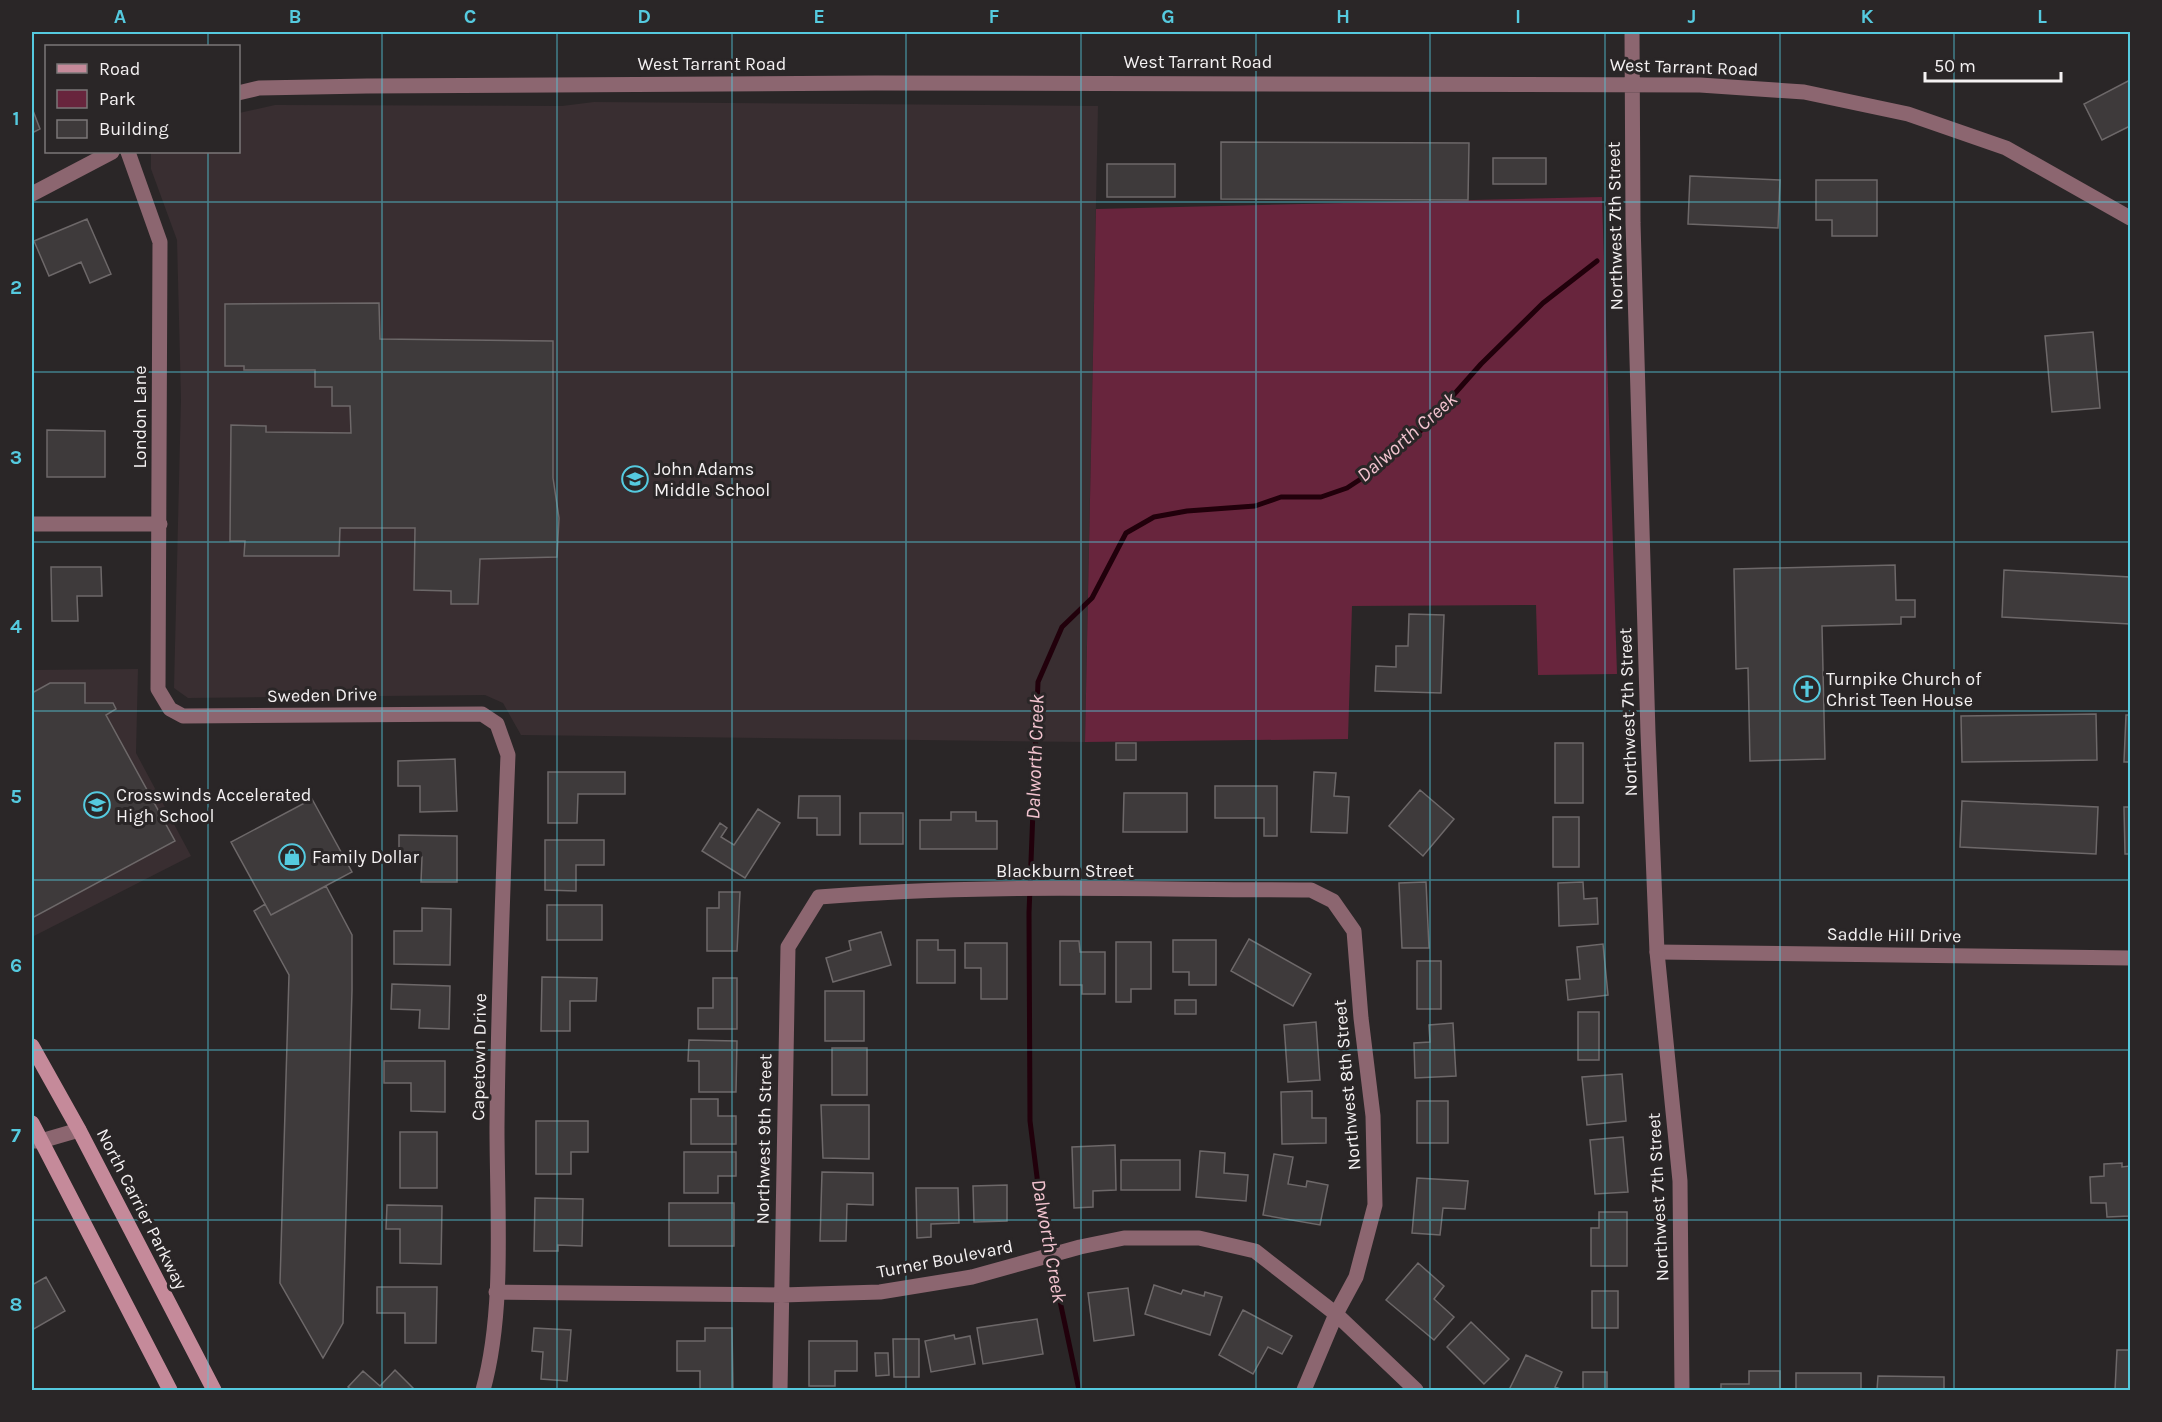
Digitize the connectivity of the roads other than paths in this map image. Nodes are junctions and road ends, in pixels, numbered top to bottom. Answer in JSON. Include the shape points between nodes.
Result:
{"nodes":[{"id":1,"x":1632,"y":32,"type":"edge"},
{"id":2,"x":1632,"y":84,"type":"junction"},
{"id":3,"x":240,"y":93,"type":"edge"},
{"id":4,"x":110,"y":153,"type":"edge"},
{"id":5,"x":128,"y":153,"type":"edge"},
{"id":6,"x":32,"y":194,"type":"edge"},
{"id":7,"x":2130,"y":218,"type":"edge"},
{"id":8,"x":32,"y":524,"type":"edge"},
{"id":9,"x":160,"y":524,"type":"junction"},
{"id":10,"x":158,"y":688,"type":"joint"},
{"id":11,"x":497,"y":724,"type":"joint"},
{"id":12,"x":1311,"y":890,"type":"joint"},
{"id":13,"x":819,"y":897,"type":"joint"},
{"id":14,"x":1657,"y":952,"type":"junction"},
{"id":15,"x":2130,"y":958,"type":"edge"},
{"id":16,"x":32,"y":1046,"type":"edge"},
{"id":17,"x":32,"y":1123,"type":"edge"},
{"id":18,"x":79,"y":1130,"type":"junction"},
{"id":19,"x":36,"y":1141,"type":"edge"},
{"id":20,"x":496,"y":1292,"type":"junction"},
{"id":21,"x":782,"y":1295,"type":"junction"},
{"id":22,"x":1336,"y":1314,"type":"junction"},
{"id":23,"x":170,"y":1390,"type":"edge"},
{"id":24,"x":214,"y":1390,"type":"edge"},
{"id":25,"x":483,"y":1390,"type":"edge"},
{"id":26,"x":780,"y":1390,"type":"edge"},
{"id":27,"x":1304,"y":1390,"type":"edge"},
{"id":28,"x":1416,"y":1390,"type":"edge"},
{"id":29,"x":1682,"y":1390,"type":"edge"}],
"edges":[{"from":1,"to":2,"type":"street","name":"Northwest 7th Street"},
{"from":2,"to":3,"type":"street","name":"West Tarrant Road","via":[[1058,81],[259,88]]},
{"from":2,"to":7,"type":"street","name":"West Tarrant Road","via":[[1804,92],[1908,114],[2006,148]]},
{"from":2,"to":14,"type":"street","name":"Northwest 7th Street","via":[[1646,687]]},
{"from":4,"to":6,"type":"street"},
{"from":5,"to":9,"type":"street","name":"London Lane","via":[[160,242]]},
{"from":8,"to":9,"type":"street"},
{"from":9,"to":10,"type":"street","name":"London Lane"},
{"from":10,"to":11,"type":"street","name":"Sweden Drive","via":[[170,709],[183,716],[482,714]]},
{"from":11,"to":20,"type":"street","name":"Capetown Drive","via":[[508,755],[499,987]]},
{"from":12,"to":13,"type":"street","name":"Blackburn Street","via":[[999,890],[869,892]]},
{"from":12,"to":22,"type":"street","name":"Northwest 8th Street","via":[[1333,901],[1354,931],[1373,1116],[1376,1205],[1356,1277]]},
{"from":13,"to":21,"type":"street","name":"Northwest 9th Street","via":[[788,947]]},
{"from":14,"to":15,"type":"street","name":"Saddle Hill Drive"},
{"from":14,"to":29,"type":"street","name":"Northwest 7th Street","via":[[1680,1181]]},
{"from":16,"to":18,"type":"main road","name":"North Carrier Parkway"},
{"from":17,"to":19,"type":"main road"},
{"from":18,"to":19,"type":"street"},
{"from":18,"to":24,"type":"main road","name":"North Carrier Parkway"},
{"from":19,"to":23,"type":"main road"},
{"from":20,"to":21,"type":"street","name":"Turner Boulevard"},
{"from":20,"to":25,"type":"street","name":"Capetown Drive","via":[[492,1359]]},
{"from":21,"to":22,"type":"street","name":"Turner Boulevard","via":[[880,1292],[972,1277],[1124,1238],[1199,1238],[1255,1251]]},
{"from":21,"to":26,"type":"street","name":"Northwest 9th Street"},
{"from":22,"to":27,"type":"street","name":"Northwest 8th Street"},
{"from":22,"to":28,"type":"street","name":"Turner Boulevard"}]}
